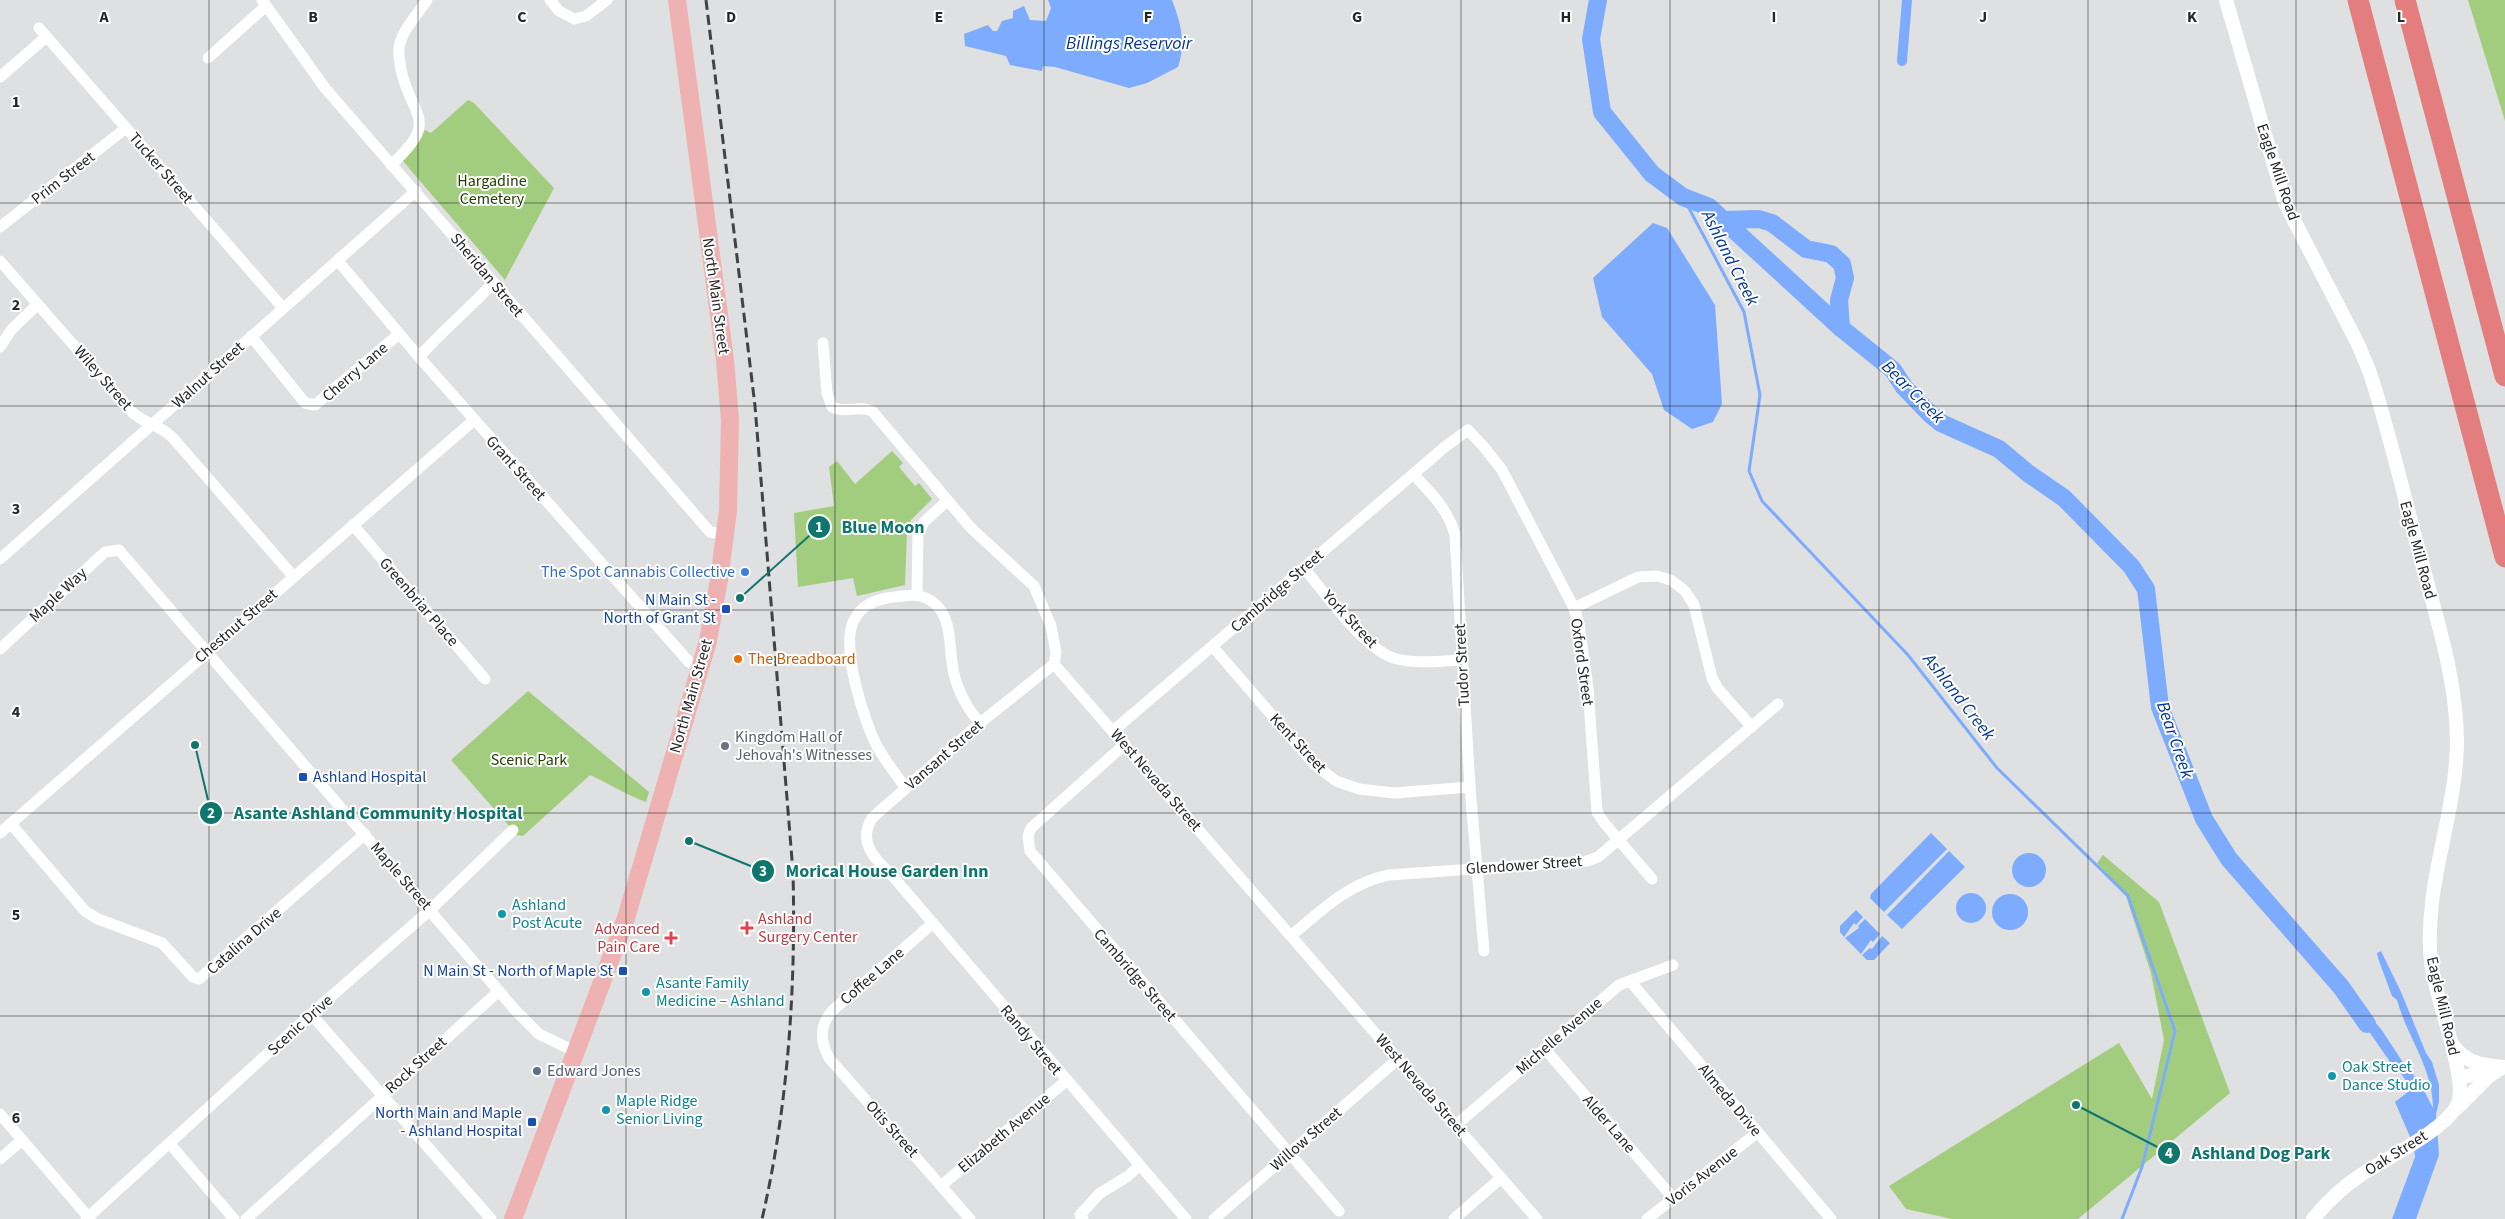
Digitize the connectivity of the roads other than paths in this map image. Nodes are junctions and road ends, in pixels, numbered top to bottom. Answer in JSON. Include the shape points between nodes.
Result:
{"nodes":[{"id":1,"x":427,"y":0,"type":"edge"},
{"id":2,"x":550,"y":0,"type":"edge"},
{"id":3,"x":607,"y":0,"type":"edge"},
{"id":4,"x":677,"y":0,"type":"edge"},
{"id":5,"x":2226,"y":0,"type":"edge"},
{"id":6,"x":2358,"y":0,"type":"edge"},
{"id":7,"x":2406,"y":0,"type":"edge"},
{"id":8,"x":2418,"y":0,"type":"edge"},
{"id":9,"x":264,"y":3,"type":"edge"},
{"id":10,"x":208,"y":58,"type":"dead end"},
{"id":11,"x":0,"y":77,"type":"edge"},
{"id":12,"x":126,"y":128,"type":"junction"},
{"id":13,"x":2443,"y":142,"type":"junction"},
{"id":14,"x":391,"y":165,"type":"junction"},
{"id":15,"x":416,"y":191,"type":"junction"},
{"id":16,"x":0,"y":228,"type":"edge"},
{"id":17,"x":0,"y":261,"type":"edge"},
{"id":18,"x":338,"y":261,"type":"junction"},
{"id":19,"x":493,"y":284,"type":"junction"},
{"id":20,"x":38,"y":304,"type":"junction"},
{"id":21,"x":283,"y":308,"type":"junction"},
{"id":22,"x":399,"y":334,"type":"junction"},
{"id":23,"x":251,"y":336,"type":"junction"},
{"id":24,"x":824,"y":342,"type":"dead end"},
{"id":25,"x":0,"y":347,"type":"edge"},
{"id":26,"x":419,"y":357,"type":"junction"},
{"id":27,"x":2505,"y":376,"type":"edge"},
{"id":28,"x":474,"y":420,"type":"junction"},
{"id":29,"x":154,"y":424,"type":"junction"},
{"id":30,"x":1440,"y":451,"type":"joint"},
{"id":31,"x":1413,"y":474,"type":"junction"},
{"id":32,"x":947,"y":501,"type":"junction"},
{"id":33,"x":352,"y":525,"type":"junction"},
{"id":34,"x":726,"y":535,"type":"junction"},
{"id":35,"x":119,"y":550,"type":"joint"},
{"id":36,"x":2505,"y":557,"type":"edge"},
{"id":37,"x":0,"y":559,"type":"edge"},
{"id":38,"x":1304,"y":568,"type":"junction"},
{"id":39,"x":293,"y":576,"type":"junction"},
{"id":40,"x":917,"y":595,"type":"junction"},
{"id":41,"x":1574,"y":608,"type":"junction"},
{"id":42,"x":1213,"y":646,"type":"junction"},
{"id":43,"x":0,"y":648,"type":"edge"},
{"id":44,"x":206,"y":652,"type":"junction"},
{"id":45,"x":1462,"y":660,"type":"junction"},
{"id":46,"x":1054,"y":664,"type":"junction"},
{"id":47,"x":701,"y":667,"type":"junction"},
{"id":48,"x":485,"y":679,"type":"dead end"},
{"id":49,"x":1778,"y":704,"type":"dead end"},
{"id":50,"x":980,"y":723,"type":"junction"},
{"id":51,"x":1752,"y":727,"type":"junction"},
{"id":52,"x":1113,"y":732,"type":"junction"},
{"id":53,"x":1125,"y":744,"type":"junction"},
{"id":54,"x":1470,"y":787,"type":"junction"},
{"id":55,"x":906,"y":788,"type":"junction"},
{"id":56,"x":11,"y":824,"type":"junction"},
{"id":57,"x":513,"y":830,"type":"dead end"},
{"id":58,"x":0,"y":834,"type":"edge"},
{"id":59,"x":365,"y":834,"type":"junction"},
{"id":60,"x":1618,"y":840,"type":"junction"},
{"id":61,"x":876,"y":861,"type":"joint"},
{"id":62,"x":1477,"y":869,"type":"junction"},
{"id":63,"x":1652,"y":879,"type":"dead end"},
{"id":64,"x":430,"y":910,"type":"junction"},
{"id":65,"x":933,"y":923,"type":"junction"},
{"id":66,"x":1292,"y":935,"type":"junction"},
{"id":67,"x":1484,"y":951,"type":"dead end"},
{"id":68,"x":1673,"y":965,"type":"dead end"},
{"id":69,"x":1630,"y":981,"type":"junction"},
{"id":70,"x":499,"y":991,"type":"junction"},
{"id":71,"x":311,"y":1014,"type":"junction"},
{"id":72,"x":821,"y":1036,"type":"joint"},
{"id":73,"x":2450,"y":1041,"type":"junction"},
{"id":74,"x":1545,"y":1049,"type":"junction"},
{"id":75,"x":576,"y":1052,"type":"junction"},
{"id":76,"x":1398,"y":1059,"type":"junction"},
{"id":77,"x":2504,"y":1067,"type":"edge"},
{"id":78,"x":2460,"y":1078,"type":"junction"},
{"id":79,"x":1066,"y":1081,"type":"junction"},
{"id":80,"x":383,"y":1094,"type":"junction"},
{"id":81,"x":2454,"y":1112,"type":"junction"},
{"id":82,"x":0,"y":1114,"type":"edge"},
{"id":83,"x":1456,"y":1125,"type":"junction"},
{"id":84,"x":1757,"y":1133,"type":"junction"},
{"id":85,"x":22,"y":1140,"type":"junction"},
{"id":86,"x":170,"y":1144,"type":"junction"},
{"id":87,"x":1289,"y":1154,"type":"junction"},
{"id":88,"x":0,"y":1159,"type":"edge"},
{"id":89,"x":1139,"y":1166,"type":"junction"},
{"id":90,"x":1501,"y":1178,"type":"junction"},
{"id":91,"x":942,"y":1185,"type":"junction"},
{"id":92,"x":1673,"y":1198,"type":"junction"},
{"id":93,"x":1339,"y":1211,"type":"dead end"},
{"id":94,"x":88,"y":1218,"type":"edge"},
{"id":95,"x":234,"y":1219,"type":"edge"},
{"id":96,"x":246,"y":1219,"type":"edge"},
{"id":97,"x":491,"y":1219,"type":"edge"},
{"id":98,"x":513,"y":1219,"type":"edge"},
{"id":99,"x":970,"y":1219,"type":"edge"},
{"id":100,"x":1083,"y":1219,"type":"edge"},
{"id":101,"x":1186,"y":1219,"type":"edge"},
{"id":102,"x":1214,"y":1219,"type":"edge"},
{"id":103,"x":1454,"y":1219,"type":"edge"},
{"id":104,"x":1536,"y":1219,"type":"edge"},
{"id":105,"x":1647,"y":1219,"type":"edge"},
{"id":106,"x":1831,"y":1219,"type":"edge"},
{"id":107,"x":2313,"y":1219,"type":"edge"}],
"edges":[{"from":1,"to":14,"type":"street","via":[[402,37],[399,55],[403,75],[419,114],[419,131],[413,144]]},
{"from":2,"to":3,"type":"street","via":[[559,11],[574,19],[586,16]]},
{"from":4,"to":34,"type":"main road","name":"North Main Street","via":[[725,360],[730,420]]},
{"from":5,"to":73,"type":"street","name":"Eagle Mill Road","via":[[2285,203],[2370,373],[2451,676],[2456,715],[2456,765],[2453,798],[2432,903],[2430,941],[2433,976]]},
{"from":6,"to":36,"type":"highway"},
{"from":7,"to":13,"type":"highway"},
{"from":8,"to":13,"type":"highway"},
{"from":9,"to":10,"type":"street"},
{"from":9,"to":14,"type":"street","name":"Sheridan Street","via":[[325,88]]},
{"from":11,"to":12,"type":"street","name":"Tucker Street","via":[[43,33]]},
{"from":12,"to":16,"type":"street","name":"Prim Street"},
{"from":12,"to":21,"type":"street","name":"Tucker Street"},
{"from":13,"to":27,"type":"highway"},
{"from":14,"to":15,"type":"street","name":"Sheridan Street"},
{"from":15,"to":18,"type":"street","name":"Walnut Street"},
{"from":15,"to":19,"type":"street","name":"Sheridan Street"},
{"from":17,"to":20,"type":"street","name":"Wiley Street"},
{"from":18,"to":21,"type":"street","name":"Walnut Street"},
{"from":18,"to":22,"type":"street","name":"Grant Street"},
{"from":19,"to":26,"type":"street"},
{"from":19,"to":34,"type":"street","name":"Sheridan Street","via":[[710,532]]},
{"from":20,"to":25,"type":"street"},
{"from":20,"to":29,"type":"street","name":"Wiley Street","via":[[132,412]]},
{"from":21,"to":23,"type":"street","name":"Walnut Street"},
{"from":22,"to":23,"type":"street","name":"Cherry Lane","via":[[314,405],[305,403]]},
{"from":22,"to":26,"type":"street","name":"Grant Street"},
{"from":23,"to":29,"type":"street","name":"Walnut Street"},
{"from":24,"to":32,"type":"street","via":[[830,404],[836,409],[863,408],[873,412]]},
{"from":26,"to":28,"type":"street","name":"Grant Street"},
{"from":28,"to":33,"type":"street","name":"Chestnut Street"},
{"from":28,"to":47,"type":"street","name":"Grant Street","via":[[688,662]]},
{"from":29,"to":37,"type":"street","name":"Walnut Street"},
{"from":29,"to":39,"type":"street","name":"Wiley Street","via":[[173,438]]},
{"from":30,"to":31,"type":"street","name":"Cambridge Street"},
{"from":30,"to":41,"type":"street","name":"Oxford Street","via":[[1468,430],[1484,447],[1502,470]]},
{"from":31,"to":38,"type":"street","name":"Cambridge Street"},
{"from":31,"to":45,"type":"street","name":"Tudor Street","via":[[1439,502],[1455,535]]},
{"from":32,"to":40,"type":"street","via":[[924,522],[918,533]]},
{"from":32,"to":46,"type":"street","via":[[983,540],[1034,586],[1051,626],[1056,653]]},
{"from":33,"to":39,"type":"street","name":"Chestnut Street"},
{"from":33,"to":48,"type":"street","name":"Greenbriar Place"},
{"from":34,"to":47,"type":"main road","name":"North Main Street"},
{"from":35,"to":43,"type":"street","name":"Maple Way","via":[[105,552]]},
{"from":35,"to":44,"type":"street","name":"Maple Street"},
{"from":38,"to":42,"type":"street","name":"Cambridge Street"},
{"from":38,"to":45,"type":"street","name":"York Street","via":[[1373,648],[1388,656],[1426,662]]},
{"from":39,"to":44,"type":"street","name":"Chestnut Street"},
{"from":40,"to":50,"type":"street","via":[[931,600],[945,614],[958,685]]},
{"from":40,"to":55,"type":"street","via":[[869,603],[857,614],[851,631],[853,668],[861,708],[877,746]]},
{"from":41,"to":51,"type":"street","via":[[1638,577],[1656,576],[1679,585],[1694,605],[1712,678]]},
{"from":41,"to":60,"type":"street","name":"Oxford Street","via":[[1582,640],[1597,812]]},
{"from":42,"to":52,"type":"street","name":"Cambridge Street"},
{"from":42,"to":54,"type":"street","name":"Kent Street","via":[[1314,764],[1336,781],[1359,789],[1394,793]]},
{"from":44,"to":56,"type":"street","name":"Chestnut Street"},
{"from":44,"to":59,"type":"street","name":"Maple Street"},
{"from":45,"to":54,"type":"street","name":"Tudor Street"},
{"from":46,"to":50,"type":"street","name":"Vansant Street"},
{"from":46,"to":52,"type":"street","name":"West Nevada Street"},
{"from":47,"to":75,"type":"main road","name":"North Main Street","via":[[626,918]]},
{"from":49,"to":51,"type":"street","name":"Glendower Street"},
{"from":50,"to":55,"type":"street","name":"Vansant Street"},
{"from":51,"to":60,"type":"street","name":"Glendower Street"},
{"from":52,"to":53,"type":"street","name":"West Nevada Street"},
{"from":53,"to":66,"type":"street","name":"West Nevada Street"},
{"from":53,"to":87,"type":"street","name":"Cambridge Street","via":[[1032,828],[1028,836],[1030,851]]},
{"from":54,"to":62,"type":"street","name":"Tudor Street"},
{"from":55,"to":61,"type":"street","name":"Vansant Street","via":[[868,825],[867,845]]},
{"from":56,"to":58,"type":"street","name":"Chestnut Street"},
{"from":56,"to":59,"type":"street","name":"Catalina Drive","via":[[91,916],[162,943],[193,977],[199,979]]},
{"from":57,"to":64,"type":"street","name":"Scenic Drive"},
{"from":59,"to":64,"type":"street","name":"Maple Street"},
{"from":60,"to":62,"type":"street","name":"Glendower Street","via":[[1588,861]]},
{"from":60,"to":63,"type":"street","name":"Oxford Street"},
{"from":61,"to":65,"type":"street","name":"Randy Street"},
{"from":62,"to":66,"type":"street","name":"Glendower Street","via":[[1373,878],[1340,894]]},
{"from":62,"to":67,"type":"street","name":"Tudor Street"},
{"from":64,"to":70,"type":"street","name":"Maple Street"},
{"from":64,"to":71,"type":"street","name":"Scenic Drive"},
{"from":65,"to":72,"type":"street","name":"Coffee Lane","via":[[832,1011],[826,1018]]},
{"from":65,"to":79,"type":"street","name":"Randy Street"},
{"from":66,"to":76,"type":"street","name":"West Nevada Street"},
{"from":68,"to":69,"type":"street","name":"Michelle Avenue"},
{"from":69,"to":74,"type":"street","name":"Michelle Avenue","via":[[1619,985]]},
{"from":69,"to":84,"type":"street","name":"Almeda Drive"},
{"from":70,"to":75,"type":"street","name":"Maple Street","via":[[539,1034]]},
{"from":70,"to":80,"type":"street","name":"Rock Street"},
{"from":71,"to":80,"type":"street"},
{"from":71,"to":86,"type":"street","name":"Scenic Drive"},
{"from":72,"to":91,"type":"street","name":"Otis Street","via":[[829,1058]]},
{"from":73,"to":77,"type":"street","via":[[2465,1059]]},
{"from":73,"to":78,"type":"street","name":"Eagle Mill Road"},
{"from":74,"to":83,"type":"street","name":"Michelle Avenue"},
{"from":74,"to":92,"type":"street","name":"Alder Lane"},
{"from":75,"to":98,"type":"main road","name":"North Main Street"},
{"from":76,"to":83,"type":"street","name":"West Nevada Street"},
{"from":76,"to":87,"type":"street","name":"Willow Street"},
{"from":77,"to":78,"type":"street","name":"Eagle Mill Road"},
{"from":77,"to":81,"type":"street","name":"Oak Street","via":[[2488,1077]]},
{"from":78,"to":81,"type":"street","via":[[2460,1097]]},
{"from":79,"to":89,"type":"street","name":"Randy Street"},
{"from":79,"to":91,"type":"street","name":"Elizabeth Avenue"},
{"from":80,"to":96,"type":"street","name":"Rock Street"},
{"from":80,"to":97,"type":"street"},
{"from":81,"to":107,"type":"street","name":"Oak Street","via":[[2444,1122],[2344,1186]]},
{"from":82,"to":85,"type":"street"},
{"from":83,"to":90,"type":"street","name":"West Nevada Street"},
{"from":84,"to":92,"type":"street","name":"Voris Avenue"},
{"from":84,"to":106,"type":"street","name":"Almeda Drive"},
{"from":85,"to":88,"type":"street"},
{"from":85,"to":94,"type":"street"},
{"from":86,"to":94,"type":"street","name":"Scenic Drive"},
{"from":86,"to":95,"type":"street"},
{"from":87,"to":93,"type":"street","name":"Cambridge Street"},
{"from":87,"to":102,"type":"street","name":"Willow Street"},
{"from":89,"to":100,"type":"street","via":[[1099,1194],[1080,1215]]},
{"from":89,"to":101,"type":"street","name":"Randy Street"},
{"from":90,"to":103,"type":"street"},
{"from":90,"to":104,"type":"street","name":"West Nevada Street"},
{"from":91,"to":99,"type":"street","name":"Otis Street"},
{"from":92,"to":105,"type":"street","name":"Voris Avenue"}]}
